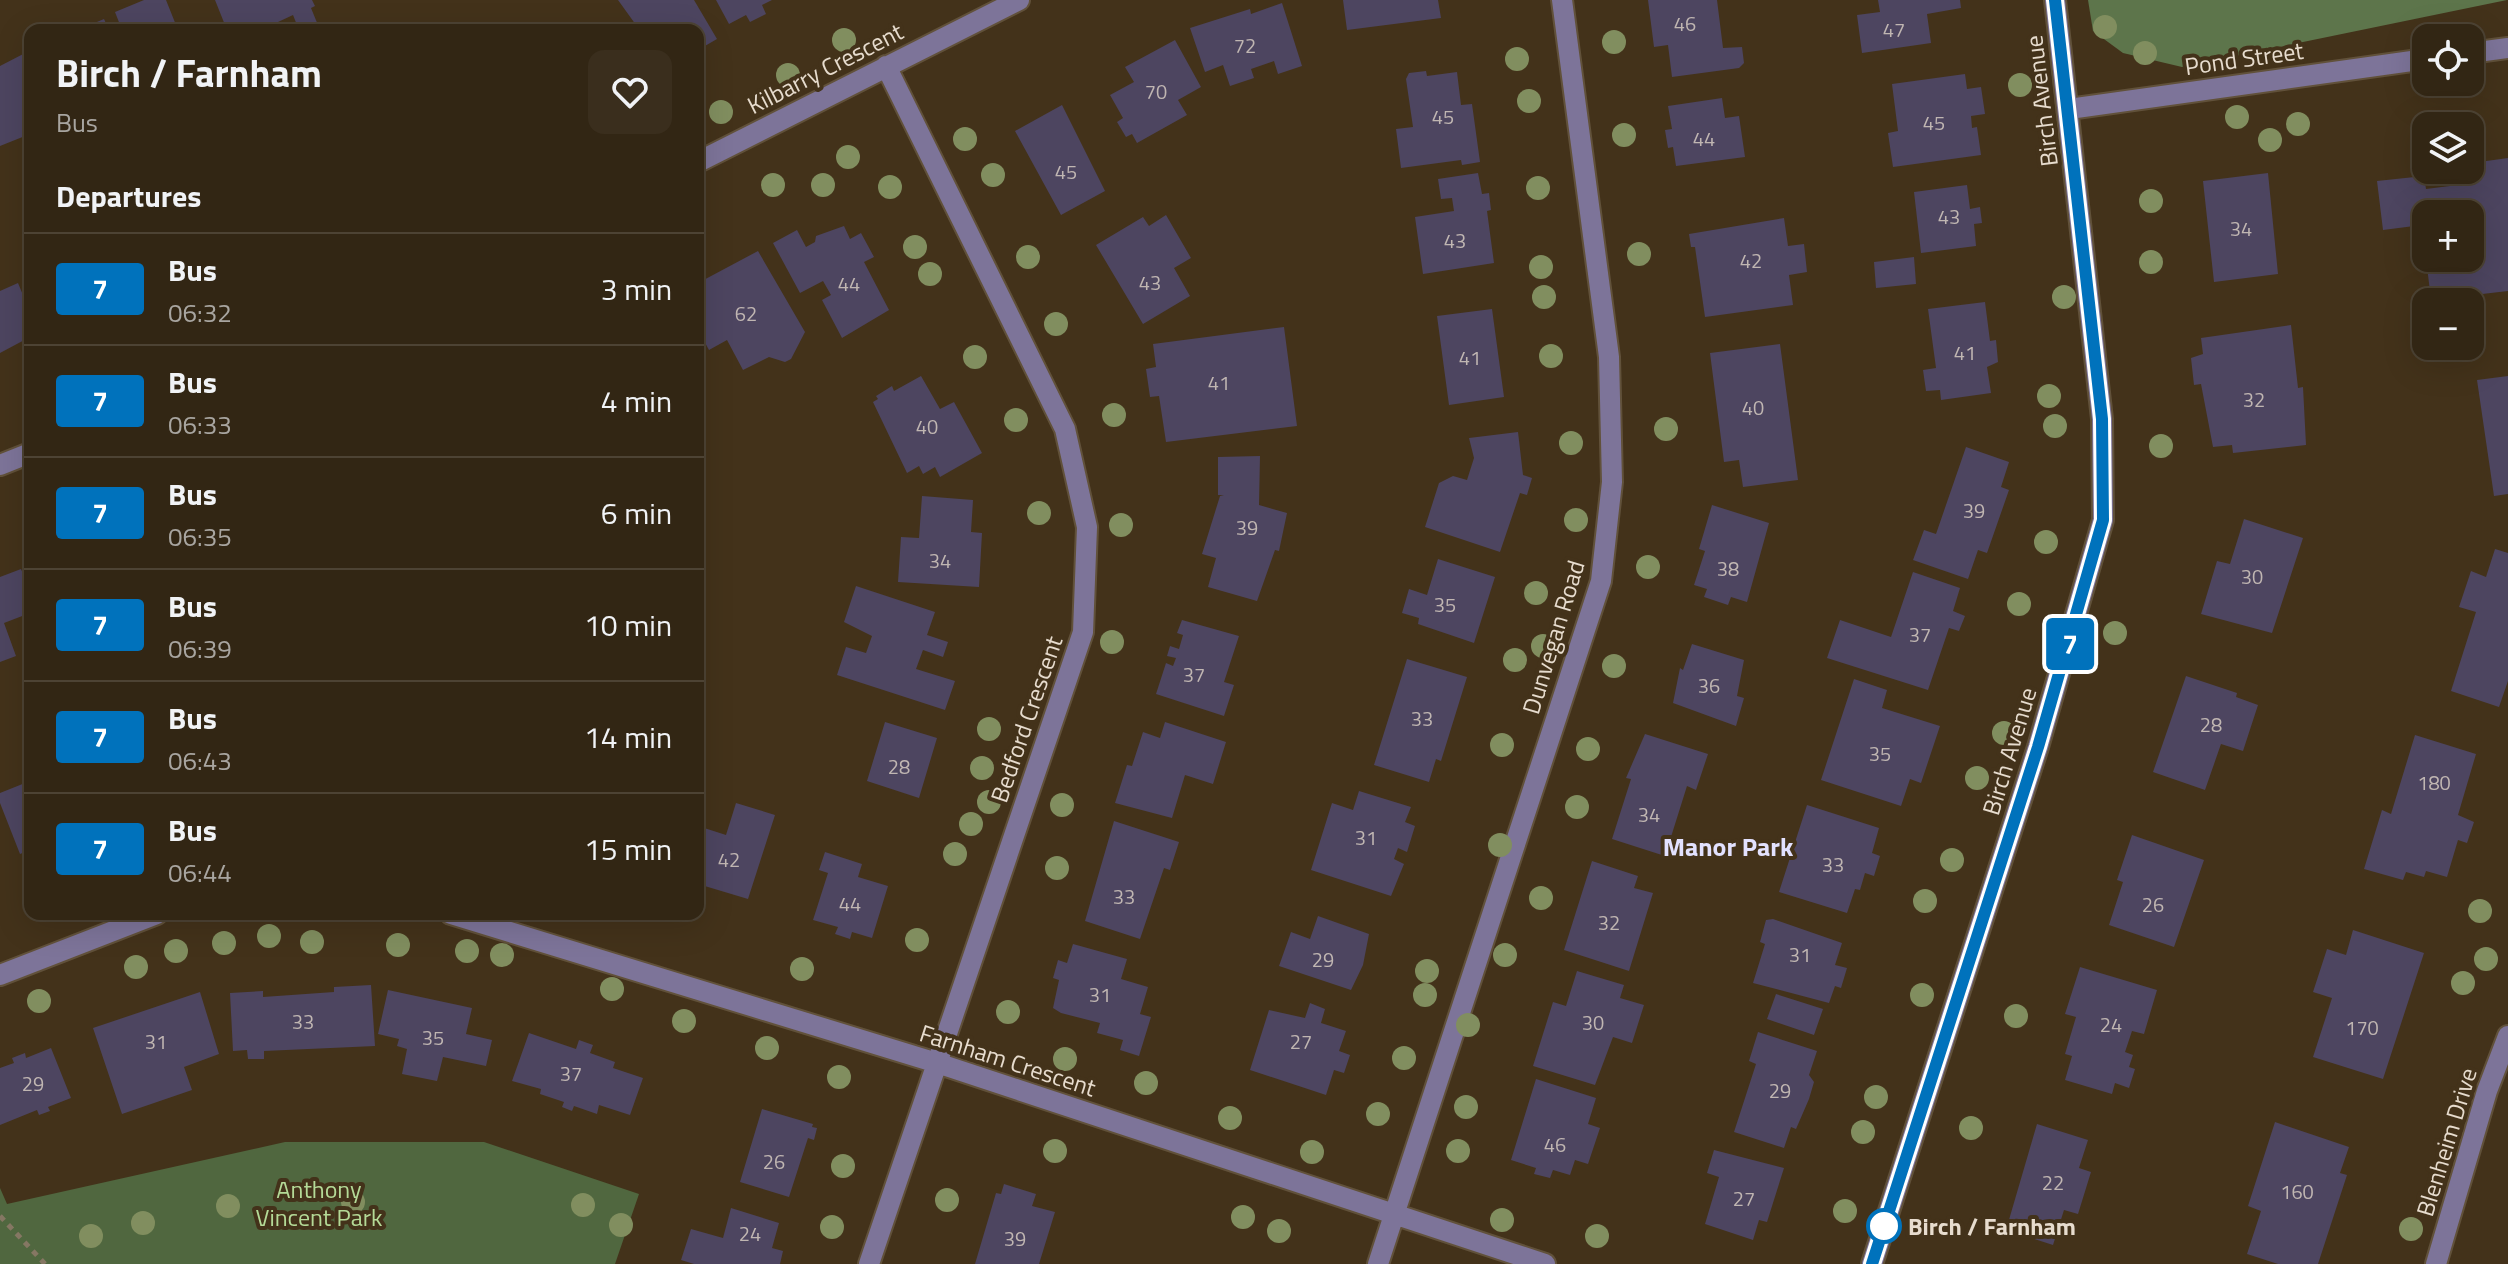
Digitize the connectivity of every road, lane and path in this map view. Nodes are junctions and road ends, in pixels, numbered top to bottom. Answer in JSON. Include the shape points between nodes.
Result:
{"nodes":[{"id":1,"x":1019,"y":0,"type":"edge"},
{"id":2,"x":1562,"y":0,"type":"edge"},
{"id":3,"x":2055,"y":0,"type":"edge"},
{"id":4,"x":2508,"y":48,"type":"edge"},
{"id":5,"x":2484,"y":51,"type":"edge"},
{"id":6,"x":2412,"y":61,"type":"edge"},
{"id":7,"x":886,"y":66,"type":"junction"},
{"id":8,"x":2069,"y":109,"type":"junction"},
{"id":9,"x":704,"y":159,"type":"edge"},
{"id":10,"x":24,"y":455,"type":"edge"},
{"id":11,"x":0,"y":465,"type":"edge"},
{"id":12,"x":142,"y":920,"type":"edge"},
{"id":13,"x":471,"y":920,"type":"edge"},
{"id":14,"x":0,"y":975,"type":"edge"},
{"id":15,"x":2508,"y":1036,"type":"edge"},
{"id":16,"x":937,"y":1063,"type":"junction"},
{"id":17,"x":0,"y":1216,"type":"edge"},
{"id":18,"x":1394,"y":1216,"type":"junction"},
{"id":19,"x":45,"y":1264,"type":"edge"},
{"id":20,"x":869,"y":1264,"type":"edge"},
{"id":21,"x":1378,"y":1264,"type":"edge"},
{"id":22,"x":1545,"y":1264,"type":"edge"},
{"id":23,"x":1872,"y":1264,"type":"edge"},
{"id":24,"x":2436,"y":1264,"type":"edge"}],
"edges":[{"from":1,"to":7,"type":"street","name":"Kilbarry Crescent"},
{"from":2,"to":18,"type":"street","name":"Dunvegan Road","via":[[1609,357],[1612,482],[1601,581]]},
{"from":3,"to":8,"type":"street","name":"Birch Avenue"},
{"from":4,"to":5,"type":"street"},
{"from":6,"to":8,"type":"street","name":"Pond Street"},
{"from":7,"to":9,"type":"street","name":"Kilbarry Crescent"},
{"from":7,"to":16,"type":"street","name":"Bedford Crescent","via":[[1065,429],[1087,527],[1083,632]]},
{"from":8,"to":23,"type":"street","name":"Birch Avenue","via":[[2102,419],[2103,520],[2038,747]]},
{"from":10,"to":11,"type":"street"},
{"from":12,"to":14,"type":"street"},
{"from":13,"to":16,"type":"street","name":"Farnham Crescent"},
{"from":15,"to":24,"type":"street","name":"Blenheim Drive"},
{"from":16,"to":18,"type":"street","name":"Farnham Crescent"},
{"from":16,"to":20,"type":"street","name":"Bedford Crescent"},
{"from":17,"to":19,"type":"path"},
{"from":18,"to":21,"type":"street","name":"Dunvegan Road"},
{"from":18,"to":22,"type":"street","name":"Farnham Crescent"}]}
